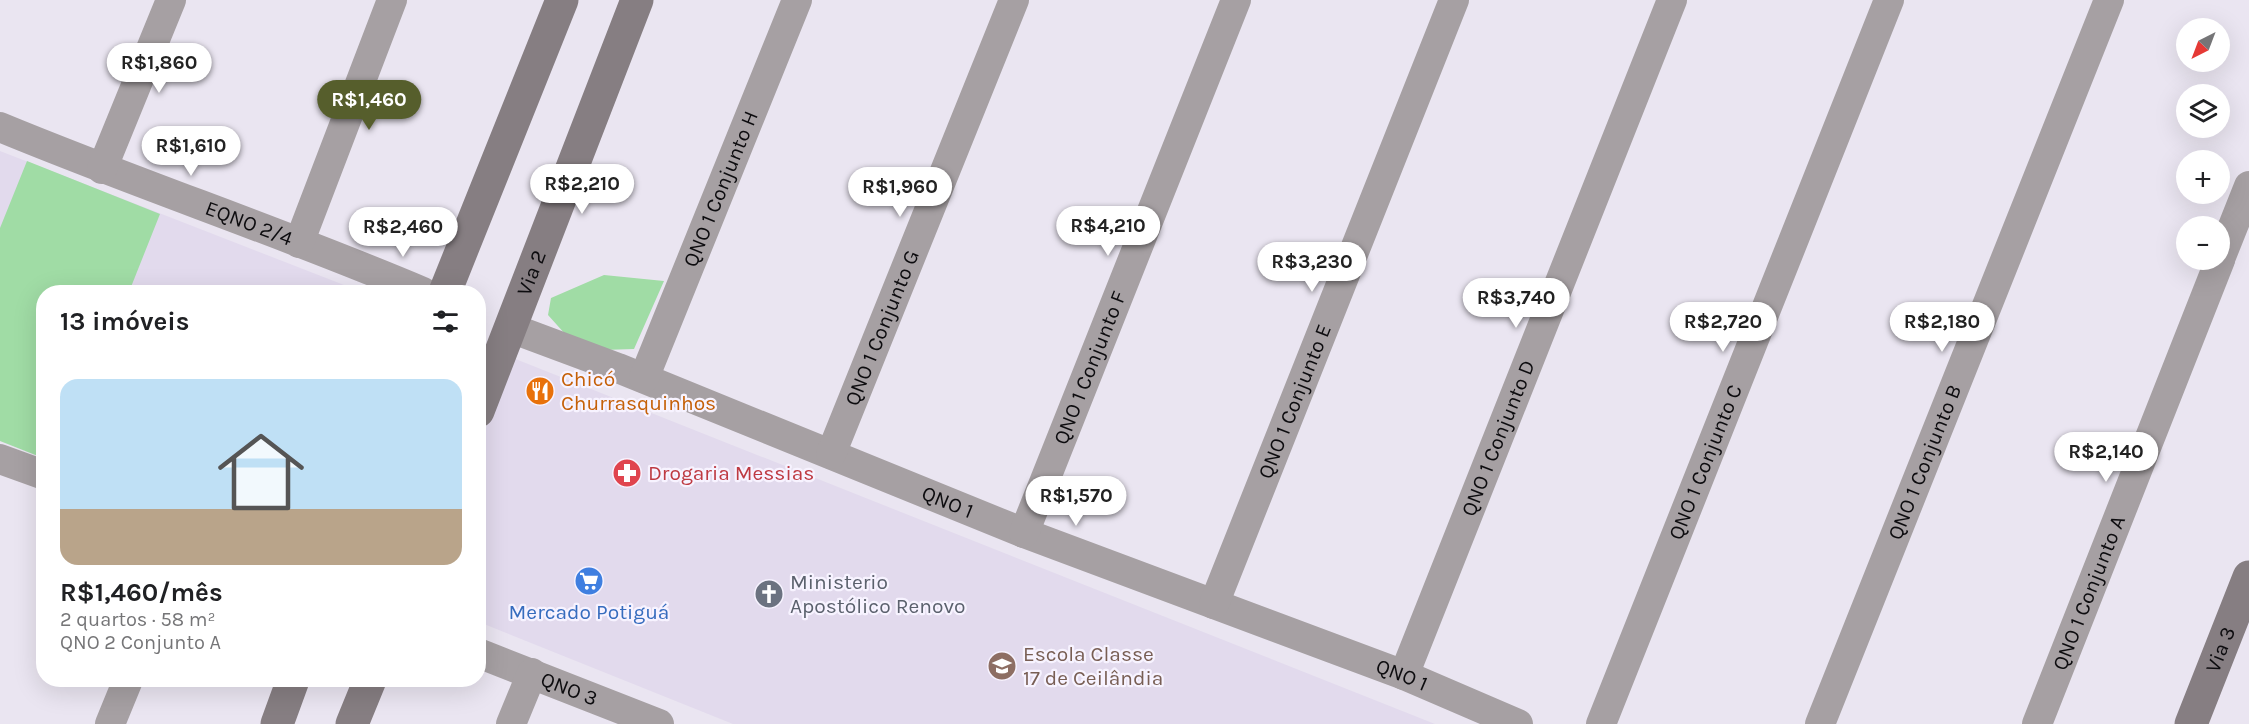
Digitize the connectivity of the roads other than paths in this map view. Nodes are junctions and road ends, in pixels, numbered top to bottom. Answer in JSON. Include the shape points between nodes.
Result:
{"nodes":[{"id":1,"x":171,"y":0,"type":"edge"},
{"id":2,"x":392,"y":0,"type":"edge"},
{"id":3,"x":562,"y":0,"type":"edge"},
{"id":4,"x":637,"y":0,"type":"edge"},
{"id":5,"x":797,"y":0,"type":"edge"},
{"id":6,"x":1014,"y":0,"type":"edge"},
{"id":7,"x":1236,"y":0,"type":"edge"},
{"id":8,"x":1454,"y":0,"type":"edge"},
{"id":9,"x":1672,"y":0,"type":"edge"},
{"id":10,"x":1889,"y":0,"type":"edge"},
{"id":11,"x":2109,"y":0,"type":"edge"},
{"id":12,"x":0,"y":127,"type":"edge"},
{"id":13,"x":102,"y":169,"type":"junction"},
{"id":14,"x":2249,"y":186,"type":"edge"},
{"id":15,"x":2230,"y":234,"type":"edge"},
{"id":16,"x":299,"y":243,"type":"junction"},
{"id":17,"x":2216,"y":270,"type":"edge"},
{"id":18,"x":406,"y":285,"type":"edge"},
{"id":19,"x":448,"y":285,"type":"edge"},
{"id":20,"x":511,"y":328,"type":"junction"},
{"id":21,"x":644,"y":378,"type":"junction"},
{"id":22,"x":486,"y":391,"type":"edge"},
{"id":23,"x":831,"y":454,"type":"junction"},
{"id":24,"x":0,"y":459,"type":"edge"},
{"id":25,"x":36,"y":472,"type":"edge"},
{"id":26,"x":1024,"y":533,"type":"junction"},
{"id":27,"x":2249,"y":577,"type":"edge"},
{"id":28,"x":1214,"y":604,"type":"junction"},
{"id":29,"x":486,"y":656,"type":"edge"},
{"id":30,"x":532,"y":673,"type":"junction"},
{"id":31,"x":1404,"y":675,"type":"junction"},
{"id":32,"x":125,"y":687,"type":"edge"},
{"id":33,"x":290,"y":687,"type":"edge"},
{"id":34,"x":367,"y":687,"type":"edge"},
{"id":35,"x":110,"y":724,"type":"edge"},
{"id":36,"x":277,"y":724,"type":"edge"},
{"id":37,"x":352,"y":724,"type":"edge"},
{"id":38,"x":512,"y":724,"type":"edge"},
{"id":39,"x":659,"y":724,"type":"edge"},
{"id":40,"x":1518,"y":724,"type":"edge"},
{"id":41,"x":1601,"y":724,"type":"edge"},
{"id":42,"x":1820,"y":724,"type":"edge"},
{"id":43,"x":2037,"y":724,"type":"edge"},
{"id":44,"x":2191,"y":724,"type":"edge"}],
"edges":[{"from":1,"to":13,"type":"street"},
{"from":2,"to":16,"type":"street"},
{"from":3,"to":19,"type":"main road"},
{"from":4,"to":20,"type":"main road","name":"Via 2"},
{"from":5,"to":21,"type":"street","name":"QNO 1 Conjunto H"},
{"from":6,"to":23,"type":"street","name":"QNO 1 Conjunto G"},
{"from":7,"to":26,"type":"street","name":"QNO 1 Conjunto F"},
{"from":8,"to":28,"type":"street","name":"QNO 1 Conjunto E"},
{"from":9,"to":31,"type":"street","name":"QNO 1 Conjunto D"},
{"from":10,"to":41,"type":"street","name":"QNO 1 Conjunto C"},
{"from":11,"to":42,"type":"street","name":"QNO 1 Conjunto B"},
{"from":12,"to":13,"type":"street","name":"EQNO 2/4"},
{"from":13,"to":16,"type":"street","name":"EQNO 2/4"},
{"from":14,"to":15,"type":"street","name":"QNO 1 Conjunto A"},
{"from":16,"to":18,"type":"street","name":"EQNO 2/4"},
{"from":17,"to":43,"type":"street","name":"QNO 1 Conjunto A"},
{"from":20,"to":21,"type":"street","name":"QNO 1"},
{"from":20,"to":22,"type":"main road","name":"Via 2"},
{"from":21,"to":23,"type":"street","name":"QNO 1"},
{"from":23,"to":26,"type":"street","name":"QNO 1"},
{"from":24,"to":25,"type":"street"},
{"from":26,"to":28,"type":"street","name":"QNO 1"},
{"from":27,"to":44,"type":"main road","name":"Via 3"},
{"from":28,"to":31,"type":"street","name":"QNO 1"},
{"from":29,"to":30,"type":"street","name":"QNO 3"},
{"from":30,"to":38,"type":"street"},
{"from":30,"to":39,"type":"street","name":"QNO 3"},
{"from":31,"to":40,"type":"street","name":"QNO 1"},
{"from":32,"to":35,"type":"street"},
{"from":33,"to":36,"type":"main road"},
{"from":34,"to":37,"type":"main road"}]}
